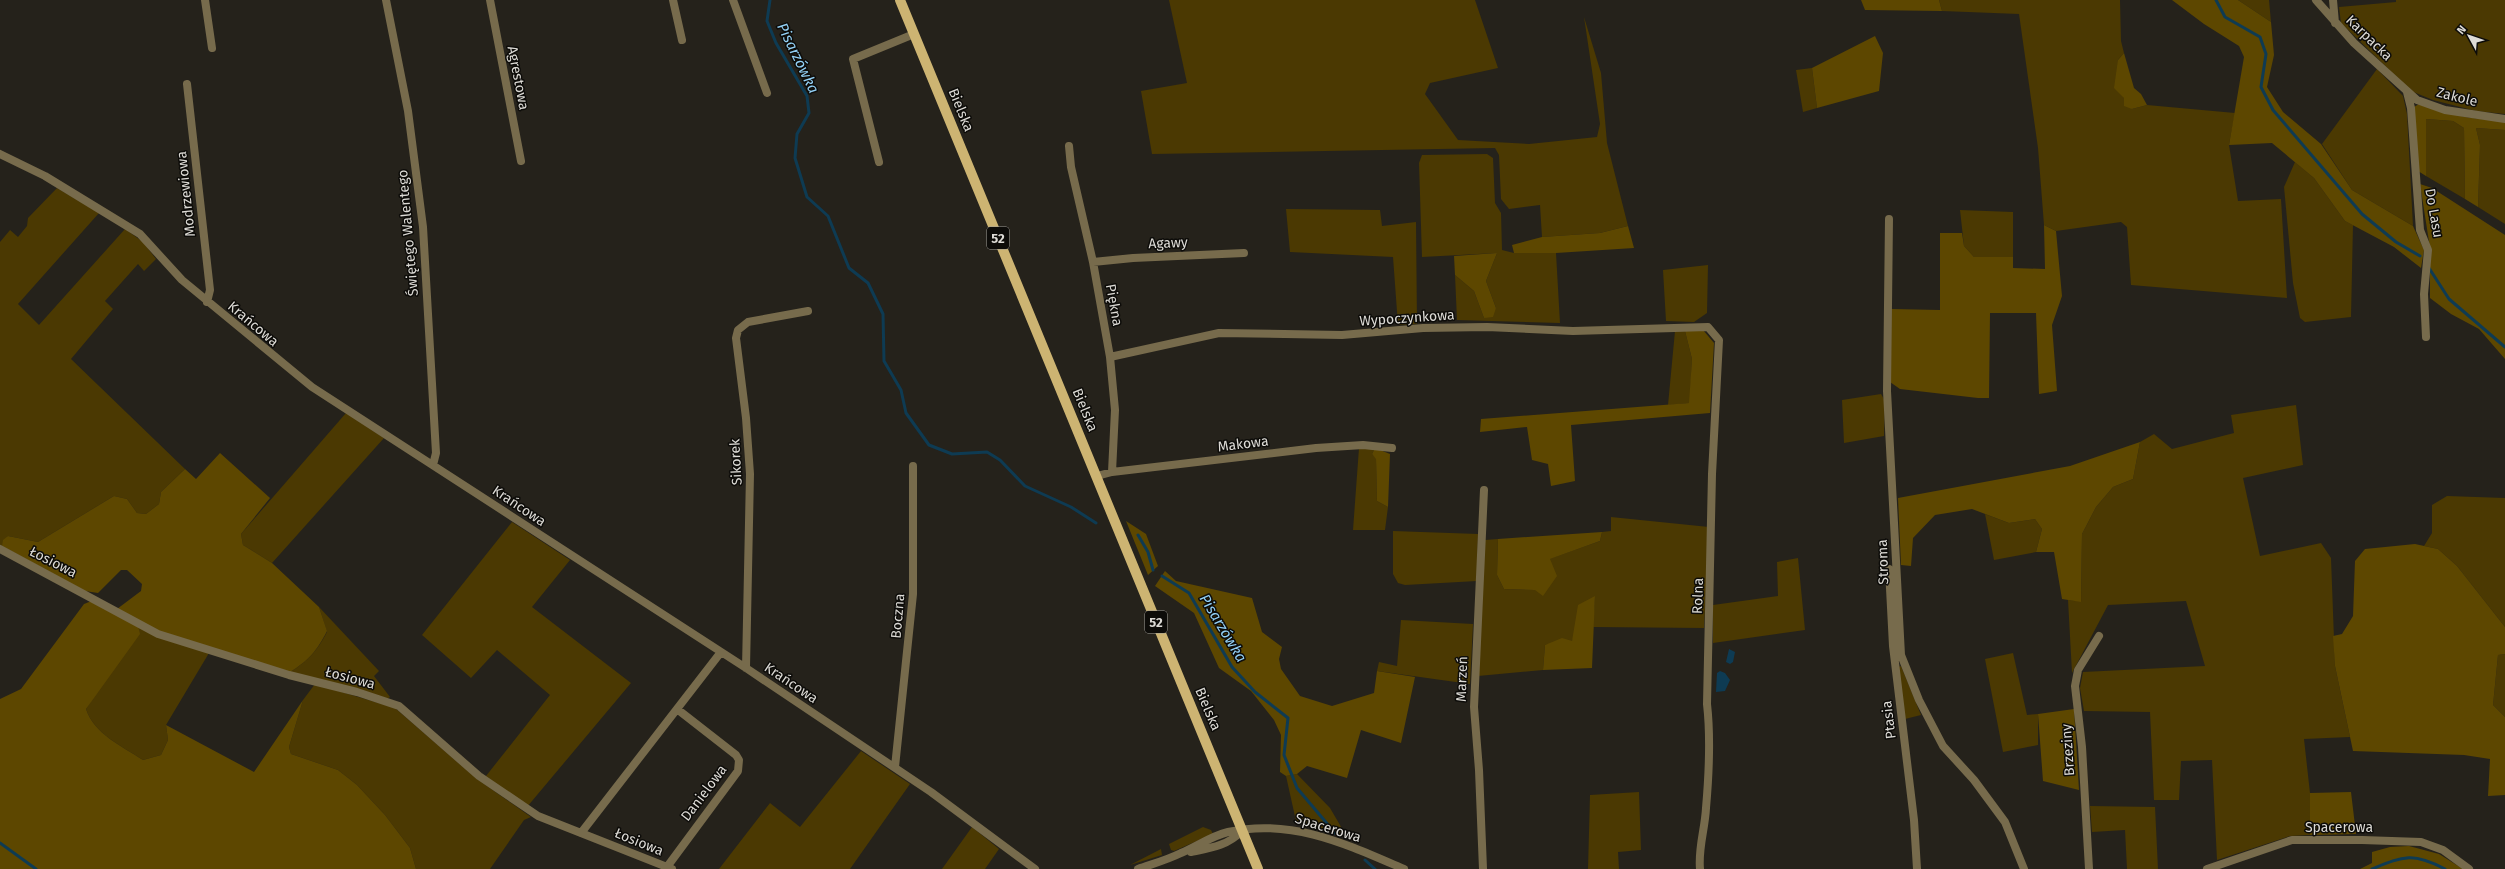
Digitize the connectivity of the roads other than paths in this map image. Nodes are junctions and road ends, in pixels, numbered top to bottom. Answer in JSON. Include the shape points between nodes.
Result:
{"nodes":[{"id":1,"x":205,"y":0,"type":"edge"},
{"id":2,"x":386,"y":0,"type":"edge"},
{"id":3,"x":490,"y":0,"type":"edge"},
{"id":4,"x":673,"y":0,"type":"edge"},
{"id":5,"x":733,"y":0,"type":"edge"},
{"id":6,"x":900,"y":0,"type":"edge"},
{"id":7,"x":2316,"y":0,"type":"edge"},
{"id":8,"x":2333,"y":0,"type":"edge"},
{"id":9,"x":2335,"y":24,"type":"junction"},
{"id":10,"x":914,"y":34,"type":"junction"},
{"id":11,"x":682,"y":40,"type":"dead end"},
{"id":12,"x":212,"y":48,"type":"dead end"},
{"id":13,"x":187,"y":84,"type":"dead end"},
{"id":14,"x":2407,"y":92,"type":"junction"},
{"id":15,"x":767,"y":93,"type":"dead end"},
{"id":16,"x":2505,"y":119,"type":"edge"},
{"id":17,"x":1069,"y":146,"type":"dead end"},
{"id":18,"x":0,"y":154,"type":"edge"},
{"id":19,"x":521,"y":161,"type":"dead end"},
{"id":20,"x":879,"y":162,"type":"dead end"},
{"id":21,"x":1889,"y":219,"type":"dead end"},
{"id":22,"x":1244,"y":253,"type":"dead end"},
{"id":23,"x":1093,"y":262,"type":"junction"},
{"id":24,"x":207,"y":302,"type":"junction"},
{"id":25,"x":808,"y":311,"type":"dead end"},
{"id":26,"x":1708,"y":327,"type":"joint"},
{"id":27,"x":2426,"y":337,"type":"dead end"},
{"id":28,"x":1110,"y":357,"type":"junction"},
{"id":29,"x":1392,"y":448,"type":"dead end"},
{"id":30,"x":433,"y":465,"type":"junction"},
{"id":31,"x":913,"y":466,"type":"dead end"},
{"id":32,"x":1112,"y":472,"type":"junction"},
{"id":33,"x":1097,"y":476,"type":"junction"},
{"id":34,"x":1484,"y":490,"type":"dead end"},
{"id":35,"x":0,"y":549,"type":"edge"},
{"id":36,"x":1889,"y":569,"type":"dead end"},
{"id":37,"x":2099,"y":636,"type":"dead end"},
{"id":38,"x":722,"y":652,"type":"junction"},
{"id":39,"x":746,"y":668,"type":"junction"},
{"id":40,"x":677,"y":709,"type":"junction"},
{"id":41,"x":895,"y":768,"type":"junction"},
{"id":42,"x":1242,"y":830,"type":"junction"},
{"id":43,"x":581,"y":833,"type":"junction"},
{"id":44,"x":669,"y":868,"type":"edge"},
{"id":45,"x":1035,"y":869,"type":"edge"},
{"id":46,"x":1138,"y":869,"type":"edge"},
{"id":47,"x":1258,"y":869,"type":"edge"},
{"id":48,"x":1404,"y":869,"type":"edge"},
{"id":49,"x":1483,"y":869,"type":"edge"},
{"id":50,"x":1700,"y":869,"type":"edge"},
{"id":51,"x":1917,"y":869,"type":"edge"},
{"id":52,"x":2024,"y":869,"type":"edge"},
{"id":53,"x":2089,"y":869,"type":"edge"},
{"id":54,"x":2207,"y":869,"type":"edge"},
{"id":55,"x":2469,"y":869,"type":"edge"}],
"edges":[{"from":1,"to":12,"type":"street"},
{"from":2,"to":30,"type":"street","name":"Świętego Walentego","via":[[408,111],[423,227],[436,452]]},
{"from":3,"to":19,"type":"street","name":"Agrestowa"},
{"from":4,"to":11,"type":"street"},
{"from":5,"to":15,"type":"street"},
{"from":6,"to":10,"type":"main road","name":"Bielska","number":"52"},
{"from":7,"to":9,"type":"street","name":"Karpacka"},
{"from":8,"to":9,"type":"street"},
{"from":9,"to":14,"type":"street","name":"Karpacka"},
{"from":10,"to":20,"type":"street","via":[[853,59]]},
{"from":10,"to":33,"type":"main road","name":"Bielska","number":"52"},
{"from":13,"to":24,"type":"street","name":"Modrzewiowa","via":[[210,290]]},
{"from":14,"to":16,"type":"street","name":"Zakole","via":[[2417,100],[2445,110]]},
{"from":14,"to":27,"type":"street","name":"Do Lasu","via":[[2411,108],[2420,230],[2428,250],[2424,294]]},
{"from":17,"to":23,"type":"street","name":"Piękna"},
{"from":18,"to":24,"type":"street","name":"Krańcowa","via":[[45,176],[136,231],[182,280]]},
{"from":21,"to":52,"type":"street","name":"Stroma","via":[[1887,391],[1901,655],[1919,700],[1943,746],[1974,780],[2005,822]]},
{"from":22,"to":23,"type":"street","name":"Agawy"},
{"from":23,"to":28,"type":"street","name":"Piękna"},
{"from":24,"to":30,"type":"street","name":"Krańcowa","via":[[312,387]]},
{"from":25,"to":39,"type":"street","name":"Sikorek","via":[[748,322],[738,330],[736,338],[750,474]]},
{"from":26,"to":28,"type":"street","name":"Wypoczynkowa","via":[[1573,330],[1423,328],[1342,335],[1219,333]]},
{"from":26,"to":50,"type":"street","name":"Rolna","via":[[1719,340],[1712,474],[1707,704],[1710,737],[1706,810],[1699,851]]},
{"from":28,"to":32,"type":"street","name":"Piękna","via":[[1115,410]]},
{"from":29,"to":32,"type":"street","name":"Makowa","via":[[1363,445],[1316,448]]},
{"from":30,"to":38,"type":"street","name":"Krańcowa"},
{"from":31,"to":41,"type":"street","name":"Boczna","via":[[913,594]]},
{"from":32,"to":33,"type":"street","name":"Makowa"},
{"from":33,"to":42,"type":"main road","name":"Bielska","number":"52"},
{"from":34,"to":49,"type":"street","name":"Marzeń","via":[[1474,707],[1480,770]]},
{"from":35,"to":43,"type":"street","name":"Łosiowa","via":[[158,634],[289,676],[357,692],[399,706],[453,755],[498,789],[538,816]]},
{"from":36,"to":51,"type":"street","name":"Ptasia","via":[[1893,646],[1914,820]]},
{"from":37,"to":53,"type":"street","name":"Brzeziny","via":[[2078,670],[2075,686],[2082,747]]},
{"from":38,"to":39,"type":"street","name":"Krańcowa"},
{"from":38,"to":40,"type":"street"},
{"from":39,"to":41,"type":"street","name":"Krańcowa"},
{"from":40,"to":43,"type":"street"},
{"from":40,"to":44,"type":"street","name":"Danielowa","via":[[736,755],[739,765],[738,771]]},
{"from":41,"to":45,"type":"street","name":"Krańcowa","via":[[991,834]]},
{"from":42,"to":46,"type":"street","name":"Spacerowa","via":[[1218,835],[1180,854]]},
{"from":42,"to":47,"type":"main road","number":"52"},
{"from":42,"to":48,"type":"street","name":"Spacerowa","via":[[1262,826],[1304,832],[1345,844]]},
{"from":43,"to":44,"type":"street","name":"Łosiowa"},
{"from":54,"to":55,"type":"street","name":"Spacerowa","via":[[2292,840],[2421,842],[2443,850]]}]}
